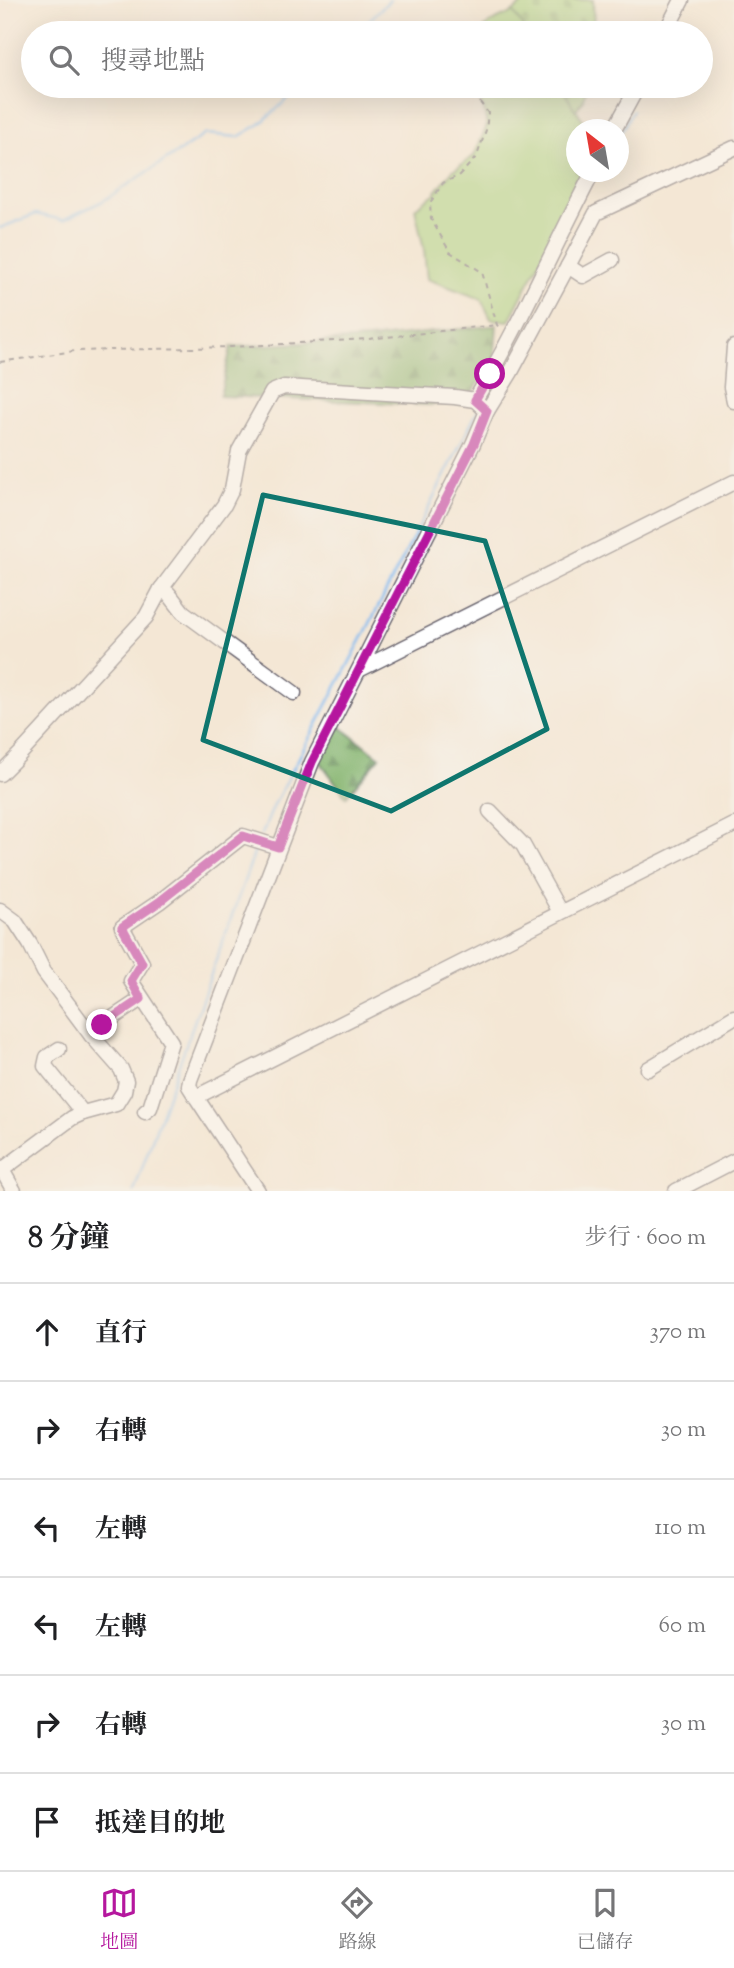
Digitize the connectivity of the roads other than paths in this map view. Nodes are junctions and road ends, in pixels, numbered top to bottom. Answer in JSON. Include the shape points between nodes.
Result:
{"nodes":[{"id":1,"x":682,"y":0,"type":"edge"},
{"id":2,"x":671,"y":21,"type":"edge"},
{"id":3,"x":631,"y":98,"type":"edge"},
{"id":4,"x":620,"y":119,"type":"edge"},
{"id":5,"x":734,"y":148,"type":"edge"},
{"id":6,"x":588,"y":182,"type":"edge"},
{"id":7,"x":612,"y":260,"type":"dead end"},
{"id":8,"x":568,"y":266,"type":"junction"},
{"id":9,"x":734,"y":347,"type":"edge"},
{"id":10,"x":475,"y":400,"type":"junction"},
{"id":11,"x":734,"y":401,"type":"edge"},
{"id":12,"x":487,"y":411,"type":"junction"},
{"id":13,"x":734,"y":482,"type":"edge"},
{"id":14,"x":161,"y":589,"type":"junction"},
{"id":15,"x":361,"y":669,"type":"junction"},
{"id":16,"x":294,"y":693,"type":"dead end"},
{"id":17,"x":0,"y":774,"type":"edge"},
{"id":18,"x":490,"y":811,"type":"dead end"},
{"id":19,"x":734,"y":825,"type":"edge"},
{"id":20,"x":278,"y":847,"type":"junction"},
{"id":21,"x":560,"y":912,"type":"junction"},
{"id":22,"x":2,"y":914,"type":"edge"},
{"id":23,"x":141,"y":999,"type":"junction"},
{"id":24,"x":734,"y":1017,"type":"edge"},
{"id":25,"x":91,"y":1035,"type":"junction"},
{"id":26,"x":59,"y":1049,"type":"dead end"},
{"id":27,"x":648,"y":1069,"type":"dead end"},
{"id":28,"x":195,"y":1097,"type":"junction"},
{"id":29,"x":145,"y":1112,"type":"dead end"},
{"id":30,"x":83,"y":1113,"type":"junction"},
{"id":31,"x":734,"y":1161,"type":"edge"},
{"id":32,"x":1,"y":1169,"type":"edge"},
{"id":33,"x":13,"y":1191,"type":"edge"},
{"id":34,"x":258,"y":1191,"type":"edge"},
{"id":35,"x":676,"y":1191,"type":"edge"}],
"edges":[{"from":1,"to":2,"type":"street"},
{"from":3,"to":4,"type":"street"},
{"from":5,"to":8,"type":"street","via":[[596,214]]},
{"from":6,"to":10,"type":"street"},
{"from":7,"to":8,"type":"street","via":[[583,276]]},
{"from":8,"to":12,"type":"street"},
{"from":9,"to":11,"type":"street"},
{"from":10,"to":12,"type":"street"},
{"from":10,"to":14,"type":"street","via":[[284,387],[272,392],[239,451],[224,505]]},
{"from":12,"to":15,"type":"street"},
{"from":13,"to":15,"type":"street"},
{"from":14,"to":16,"type":"street","via":[[184,612]]},
{"from":14,"to":17,"type":"street","via":[[146,617]]},
{"from":15,"to":20,"type":"street","via":[[312,762]]},
{"from":18,"to":21,"type":"street","via":[[523,845]]},
{"from":19,"to":21,"type":"street"},
{"from":20,"to":23,"type":"street","via":[[243,836],[122,927],[142,963],[131,981]]},
{"from":20,"to":28,"type":"street","via":[[190,1080]]},
{"from":21,"to":28,"type":"street"},
{"from":22,"to":25,"type":"street","via":[[15,921],[44,972]]},
{"from":23,"to":25,"type":"street"},
{"from":23,"to":29,"type":"street","via":[[171,1042]]},
{"from":24,"to":27,"type":"street"},
{"from":25,"to":30,"type":"street","via":[[126,1081],[116,1104]]},
{"from":26,"to":30,"type":"street","via":[[47,1057],[45,1066]]},
{"from":28,"to":34,"type":"street"},
{"from":30,"to":32,"type":"street"},
{"from":31,"to":35,"type":"street"},
{"from":32,"to":33,"type":"street"}]}
